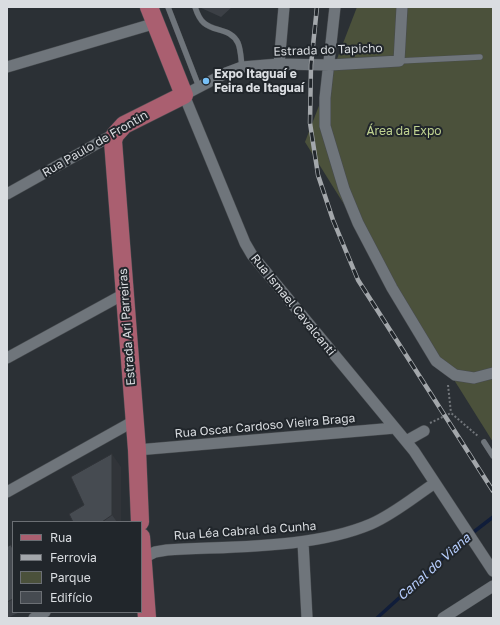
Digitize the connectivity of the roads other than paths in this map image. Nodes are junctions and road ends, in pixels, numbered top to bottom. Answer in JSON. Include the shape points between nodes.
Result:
{"nodes":[{"id":1,"x":168,"y":7,"type":"edge"},
{"id":2,"x":195,"y":7,"type":"edge"},
{"id":3,"x":284,"y":7,"type":"edge"},
{"id":4,"x":335,"y":7,"type":"edge"},
{"id":5,"x":403,"y":8,"type":"edge"},
{"id":6,"x":153,"y":15,"type":"edge"},
{"id":7,"x":480,"y":57,"type":"dead end"},
{"id":8,"x":399,"y":61,"type":"junction"},
{"id":9,"x":279,"y":64,"type":"junction"},
{"id":10,"x":330,"y":65,"type":"junction"},
{"id":11,"x":7,"y":67,"type":"edge"},
{"id":12,"x":242,"y":67,"type":"junction"},
{"id":13,"x":191,"y":91,"type":"junction"},
{"id":14,"x":117,"y":132,"type":"junction"},
{"id":15,"x":7,"y":194,"type":"edge"},
{"id":16,"x":124,"y":294,"type":"junction"},
{"id":17,"x":7,"y":358,"type":"edge"},
{"id":18,"x":493,"y":373,"type":"edge"},
{"id":19,"x":134,"y":421,"type":"junction"},
{"id":20,"x":395,"y":428,"type":"junction"},
{"id":21,"x":424,"y":428,"type":"road end"},
{"id":22,"x":406,"y":441,"type":"junction"},
{"id":23,"x":484,"y":442,"type":"road end"},
{"id":24,"x":137,"y":450,"type":"junction"},
{"id":25,"x":493,"y":456,"type":"edge"},
{"id":26,"x":435,"y":482,"type":"junction"},
{"id":27,"x":7,"y":492,"type":"edge"},
{"id":28,"x":140,"y":521,"type":"edge"},
{"id":29,"x":303,"y":542,"type":"junction"},
{"id":30,"x":142,"y":558,"type":"edge"},
{"id":31,"x":142,"y":568,"type":"edge"},
{"id":32,"x":493,"y":571,"type":"edge"},
{"id":33,"x":493,"y":586,"type":"edge"},
{"id":34,"x":147,"y":618,"type":"edge"},
{"id":35,"x":307,"y":618,"type":"edge"},
{"id":36,"x":443,"y":618,"type":"edge"}],
"edges":[{"from":1,"to":13,"type":"lane"},
{"from":2,"to":12,"type":"lane","via":[[205,24],[228,32],[238,43]]},
{"from":3,"to":9,"type":"street"},
{"from":4,"to":10,"type":"street"},
{"from":5,"to":8,"type":"street"},
{"from":6,"to":11,"type":"street"},
{"from":6,"to":13,"type":"main road","name":"Rua Ismael Cavalcanti"},
{"from":7,"to":8,"type":"lane","name":"Estrada do Tapicho"},
{"from":8,"to":10,"type":"street","name":"Estrada do Tapicho"},
{"from":9,"to":10,"type":"street","name":"Estrada do Tapicho"},
{"from":9,"to":12,"type":"street","name":"Estrada do Tapicho"},
{"from":10,"to":18,"type":"street","via":[[325,98],[325,126],[358,223],[392,288],[436,361],[455,375],[474,378]]},
{"from":12,"to":13,"type":"street","name":"Estrada do Tapicho"},
{"from":13,"to":14,"type":"main road","name":"Rua Paulo de Frontin","via":[[124,125]]},
{"from":13,"to":20,"type":"street","name":"Rua Ismael Cavalcanti","via":[[245,243],[252,255]]},
{"from":14,"to":15,"type":"street","name":"Rua Paulo de Frontin"},
{"from":14,"to":16,"type":"main road","name":"Estrada Ari Parreiras","via":[[113,141]]},
{"from":16,"to":17,"type":"street"},
{"from":16,"to":19,"type":"main road","name":"Estrada Ari Parreiras"},
{"from":19,"to":24,"type":"main road","name":"Estrada Ari Parreiras"},
{"from":19,"to":27,"type":"street"},
{"from":20,"to":22,"type":"street","name":"Rua Ismael Cavalcanti"},
{"from":20,"to":24,"type":"street","name":"Rua Oscar Cardoso Vieira Braga"},
{"from":21,"to":22,"type":"street"},
{"from":22,"to":26,"type":"street","name":"Rua Ismael Cavalcanti"},
{"from":23,"to":25,"type":"lane"},
{"from":24,"to":28,"type":"main road","name":"Estrada Ari Parreiras"},
{"from":26,"to":29,"type":"street","name":"Rua Léa Cabral da Cunha","via":[[372,523],[332,537]]},
{"from":26,"to":32,"type":"street","name":"Rua Ismael Cavalcanti"},
{"from":29,"to":30,"type":"street","name":"Rua Léa Cabral da Cunha","via":[[167,550]]},
{"from":29,"to":35,"type":"street"},
{"from":31,"to":34,"type":"main road"},
{"from":33,"to":36,"type":"street"}]}
